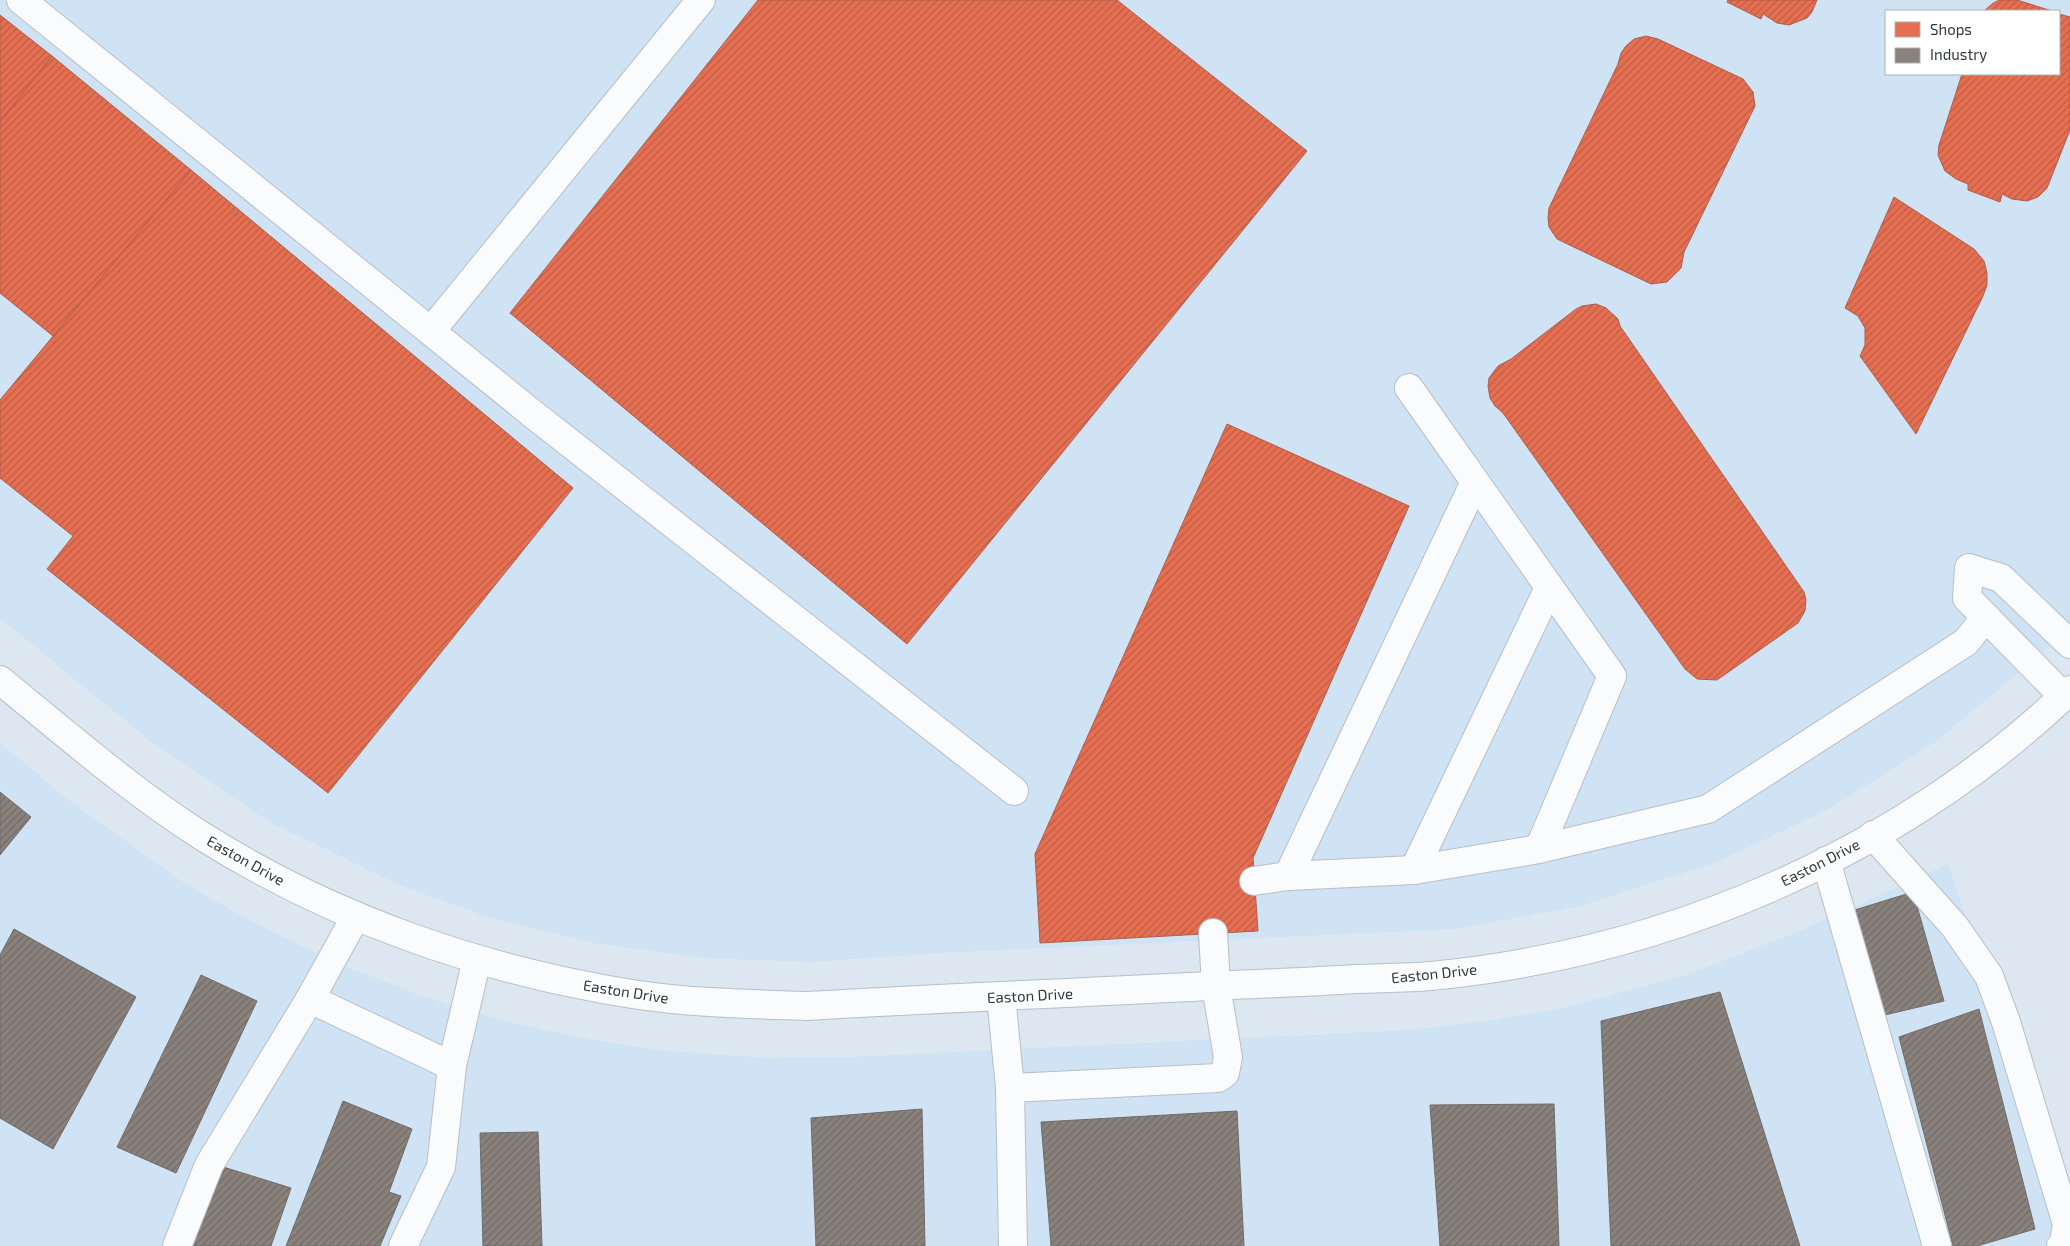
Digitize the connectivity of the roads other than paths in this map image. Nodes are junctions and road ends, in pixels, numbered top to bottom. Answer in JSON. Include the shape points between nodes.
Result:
{"nodes":[{"id":1,"x":21,"y":0,"type":"edge"},
{"id":2,"x":700,"y":0,"type":"edge"},
{"id":3,"x":431,"y":331,"type":"junction"},
{"id":4,"x":1409,"y":388,"type":"dead end"},
{"id":5,"x":1475,"y":482,"type":"junction"},
{"id":6,"x":1549,"y":588,"type":"junction"},
{"id":7,"x":1986,"y":617,"type":"junction"},
{"id":8,"x":2070,"y":644,"type":"edge"},
{"id":9,"x":0,"y":680,"type":"edge"},
{"id":10,"x":2066,"y":693,"type":"edge"},
{"id":11,"x":1014,"y":791,"type":"dead end"},
{"id":12,"x":1873,"y":835,"type":"junction"},
{"id":13,"x":1539,"y":849,"type":"junction"},
{"id":14,"x":1826,"y":861,"type":"junction"},
{"id":15,"x":1414,"y":870,"type":"junction"},
{"id":16,"x":1288,"y":876,"type":"junction"},
{"id":17,"x":1254,"y":881,"type":"dead end"},
{"id":18,"x":356,"y":916,"type":"junction"},
{"id":19,"x":1213,"y":933,"type":"dead end"},
{"id":20,"x":478,"y":959,"type":"junction"},
{"id":21,"x":1216,"y":986,"type":"junction"},
{"id":22,"x":1001,"y":996,"type":"junction"},
{"id":23,"x":310,"y":999,"type":"junction"},
{"id":24,"x":452,"y":1066,"type":"junction"},
{"id":25,"x":1010,"y":1088,"type":"junction"},
{"id":26,"x":177,"y":1246,"type":"edge"},
{"id":27,"x":403,"y":1246,"type":"edge"},
{"id":28,"x":1013,"y":1246,"type":"edge"},
{"id":29,"x":1937,"y":1246,"type":"edge"},
{"id":30,"x":2061,"y":1246,"type":"edge"}],
"edges":[{"from":1,"to":3,"type":"street"},
{"from":2,"to":3,"type":"street"},
{"from":3,"to":11,"type":"street"},
{"from":4,"to":5,"type":"street"},
{"from":5,"to":6,"type":"street"},
{"from":5,"to":16,"type":"street"},
{"from":6,"to":13,"type":"street","via":[[1612,676]]},
{"from":6,"to":15,"type":"street"},
{"from":7,"to":8,"type":"street","via":[[1967,598],[1969,568],[2001,578]]},
{"from":7,"to":10,"type":"street"},
{"from":7,"to":13,"type":"street","via":[[1966,642],[1708,809]]},
{"from":9,"to":18,"type":"street","name":"Easton Drive","via":[[123,780],[202,835],[269,874]]},
{"from":10,"to":12,"type":"street","name":"Easton Drive","via":[[2042,716],[1953,786]]},
{"from":12,"to":14,"type":"street","name":"Easton Drive"},
{"from":12,"to":30,"type":"street","via":[[1955,927],[1989,976],[2067,1224]]},
{"from":13,"to":15,"type":"street"},
{"from":14,"to":21,"type":"street","name":"Easton Drive","via":[[1722,908],[1634,938],[1542,960],[1431,976]]},
{"from":14,"to":29,"type":"street"},
{"from":15,"to":16,"type":"street"},
{"from":16,"to":17,"type":"street"},
{"from":18,"to":20,"type":"street","name":"Easton Drive"},
{"from":18,"to":23,"type":"street"},
{"from":19,"to":21,"type":"street"},
{"from":20,"to":22,"type":"street","name":"Easton Drive","via":[[538,976],[634,994],[710,1003],[807,1006]]},
{"from":20,"to":24,"type":"street"},
{"from":21,"to":22,"type":"street","name":"Easton Drive"},
{"from":21,"to":25,"type":"street","via":[[1228,1057],[1225,1073],[1218,1078]]},
{"from":22,"to":25,"type":"street"},
{"from":23,"to":24,"type":"street"},
{"from":23,"to":26,"type":"street","via":[[209,1165]]},
{"from":24,"to":27,"type":"street","via":[[441,1167]]},
{"from":25,"to":28,"type":"street"}]}
